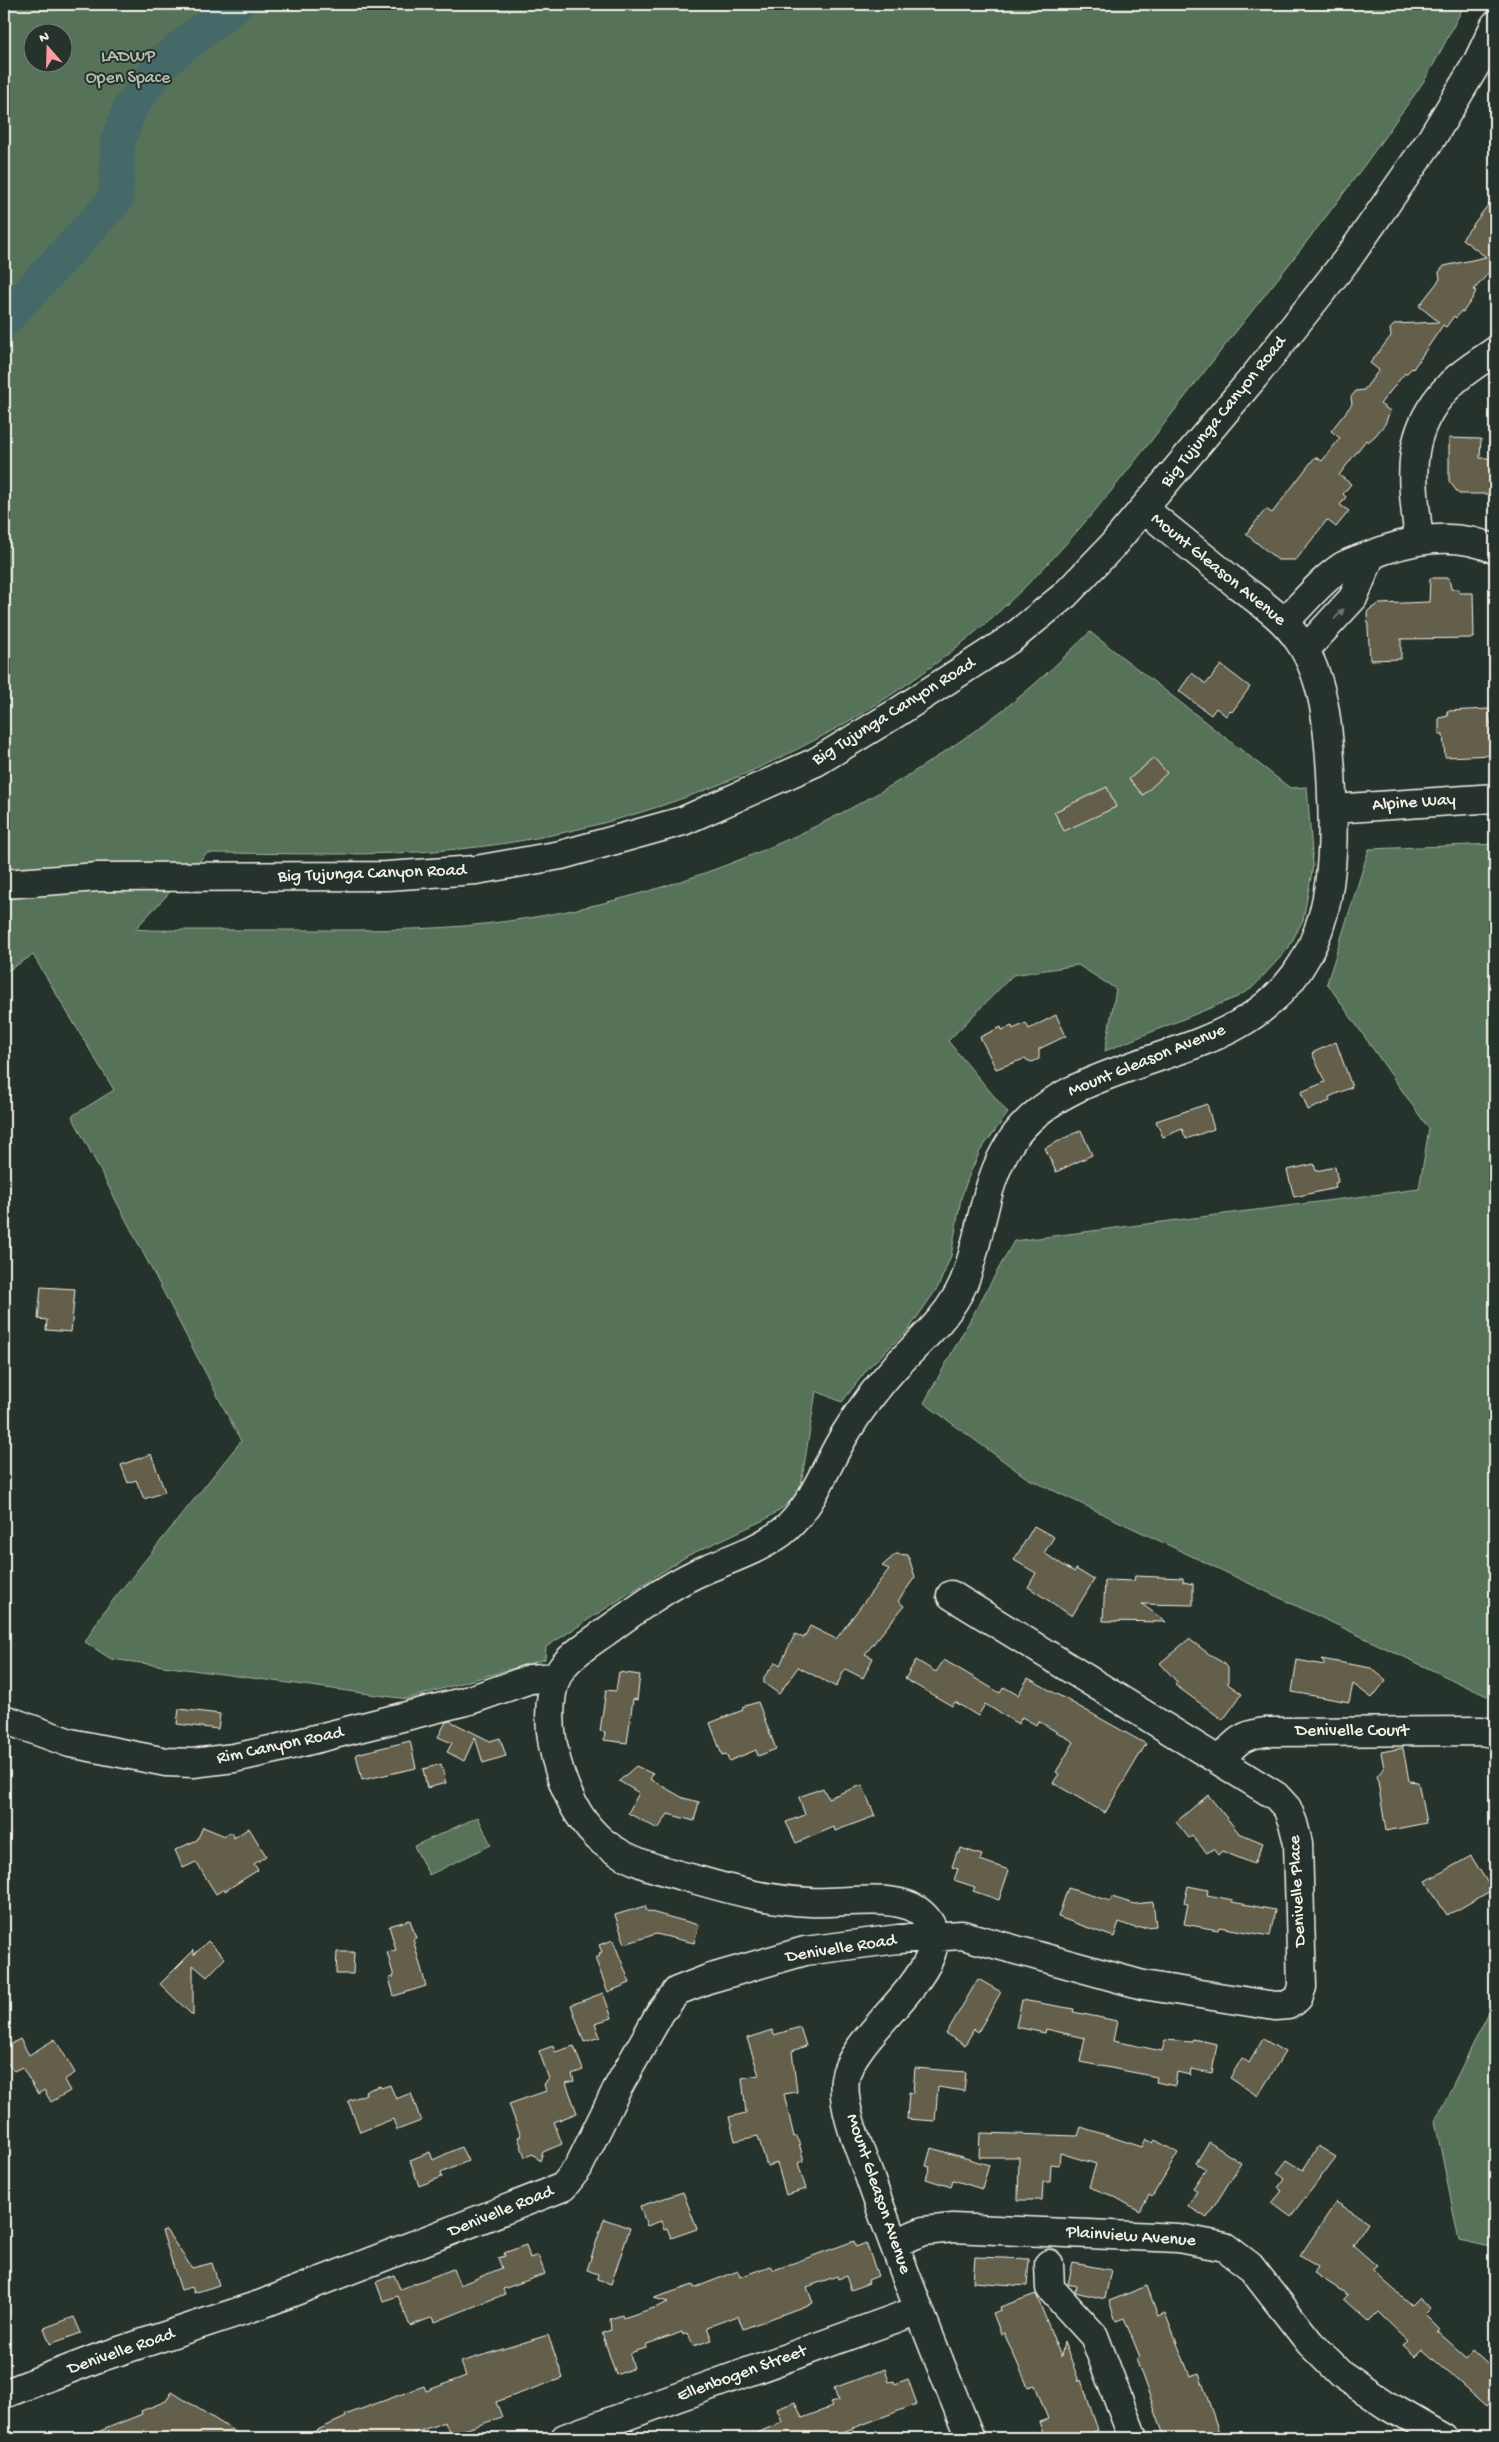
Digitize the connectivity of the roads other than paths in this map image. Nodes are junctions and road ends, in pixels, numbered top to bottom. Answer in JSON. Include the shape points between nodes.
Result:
{"nodes":[{"id":1,"x":1495,"y":26,"type":"edge"},
{"id":2,"x":1495,"y":351,"type":"edge"},
{"id":3,"x":1144,"y":509,"type":"junction"},
{"id":4,"x":1419,"y":540,"type":"junction"},
{"id":5,"x":1495,"y":550,"type":"edge"},
{"id":6,"x":1371,"y":555,"type":"junction"},
{"id":7,"x":1284,"y":622,"type":"junction"},
{"id":8,"x":1305,"y":650,"type":"junction"},
{"id":9,"x":1495,"y":798,"type":"edge"},
{"id":10,"x":1333,"y":809,"type":"junction"},
{"id":11,"x":4,"y":884,"type":"edge"},
{"id":12,"x":951,"y":1595,"type":"dead end"},
{"id":13,"x":556,"y":1677,"type":"junction"},
{"id":14,"x":4,"y":1719,"type":"edge"},
{"id":15,"x":1495,"y":1734,"type":"edge"},
{"id":16,"x":1220,"y":1760,"type":"junction"},
{"id":17,"x":935,"y":1937,"type":"junction"},
{"id":18,"x":894,"y":2243,"type":"junction"},
{"id":19,"x":1049,"y":2264,"type":"dead end"},
{"id":20,"x":919,"y":2310,"type":"junction"},
{"id":21,"x":4,"y":2394,"type":"edge"},
{"id":22,"x":565,"y":2438,"type":"edge"},
{"id":23,"x":970,"y":2438,"type":"edge"},
{"id":24,"x":1133,"y":2438,"type":"edge"},
{"id":25,"x":1444,"y":2438,"type":"edge"}],
"edges":[{"from":1,"to":3,"type":"street","name":"Big Tujunga Canyon Road","via":[[1477,64],[1432,138],[1349,257]]},
{"from":2,"to":4,"type":"street","via":[[1450,384],[1419,430],[1412,477]]},
{"from":3,"to":7,"type":"street","name":"Mount Gleason Avenue"},
{"from":3,"to":11,"type":"street","name":"Big Tujunga Canyon Road","via":[[1065,595],[1012,638],[816,762],[683,821],[561,855],[476,870],[387,876],[98,877]]},
{"from":4,"to":5,"type":"street","via":[[1465,540]]},
{"from":4,"to":6,"type":"street"},
{"from":6,"to":7,"type":"street","via":[[1343,566]]},
{"from":8,"to":6,"type":"street","one_way":true,"via":[[1354,598]]},
{"from":7,"to":8,"type":"street","name":"Mount Gleason Avenue"},
{"from":8,"to":10,"type":"street","name":"Mount Gleason Avenue","via":[[1317,677],[1324,707]]},
{"from":9,"to":10,"type":"street","name":"Alpine Way"},
{"from":10,"to":13,"type":"street","name":"Mount Gleason Avenue","via":[[1334,855],[1326,904],[1315,939],[1285,987],[1245,1020],[1214,1037],[1073,1089],[1026,1123],[1013,1138],[990,1186],[971,1260],[956,1298],[935,1328],[892,1370],[859,1413],[803,1510],[781,1532],[755,1548],[662,1592],[579,1652]]},
{"from":12,"to":16,"type":"street","name":"Denivelle Place"},
{"from":13,"to":14,"type":"street","name":"Rim Canyon Road","via":[[530,1679],[470,1700],[276,1749],[192,1763],[166,1762],[70,1743]]},
{"from":13,"to":17,"type":"street","name":"Mount Gleason Avenue","via":[[550,1724],[562,1778],[585,1822],[598,1838],[626,1858],[757,1898],[813,1903],[892,1902],[911,1906],[929,1923]]},
{"from":15,"to":16,"type":"street","name":"Denivelle Court","via":[[1482,1730],[1266,1732],[1238,1740]]},
{"from":16,"to":17,"type":"street","name":"Denivelle Place","via":[[1276,1796],[1294,1823],[1299,1865],[1302,1986],[1298,1998],[1288,2005],[1275,2006],[1173,1991],[979,1938],[962,1935]]},
{"from":17,"to":18,"type":"street","name":"Mount Gleason Avenue","via":[[934,1954],[924,1972],[864,2042],[853,2058],[844,2082],[848,2113]]},
{"from":17,"to":21,"type":"street","name":"Denivelle Road","via":[[804,1951],[677,1991],[638,2049],[578,2168],[564,2187],[262,2304],[98,2358]]},
{"from":18,"to":20,"type":"street","name":"Mount Gleason Avenue"},
{"from":18,"to":25,"type":"street","name":"Plainview Avenue","via":[[924,2232],[953,2228],[1178,2238],[1225,2247],[1250,2266],[1318,2352],[1341,2374]]},
{"from":19,"to":24,"type":"street","via":[[1050,2288],[1094,2336]]},
{"from":20,"to":22,"type":"street","name":"Ellenbogen Street"},
{"from":20,"to":23,"type":"street","name":"Mount Gleason Avenue"}]}
